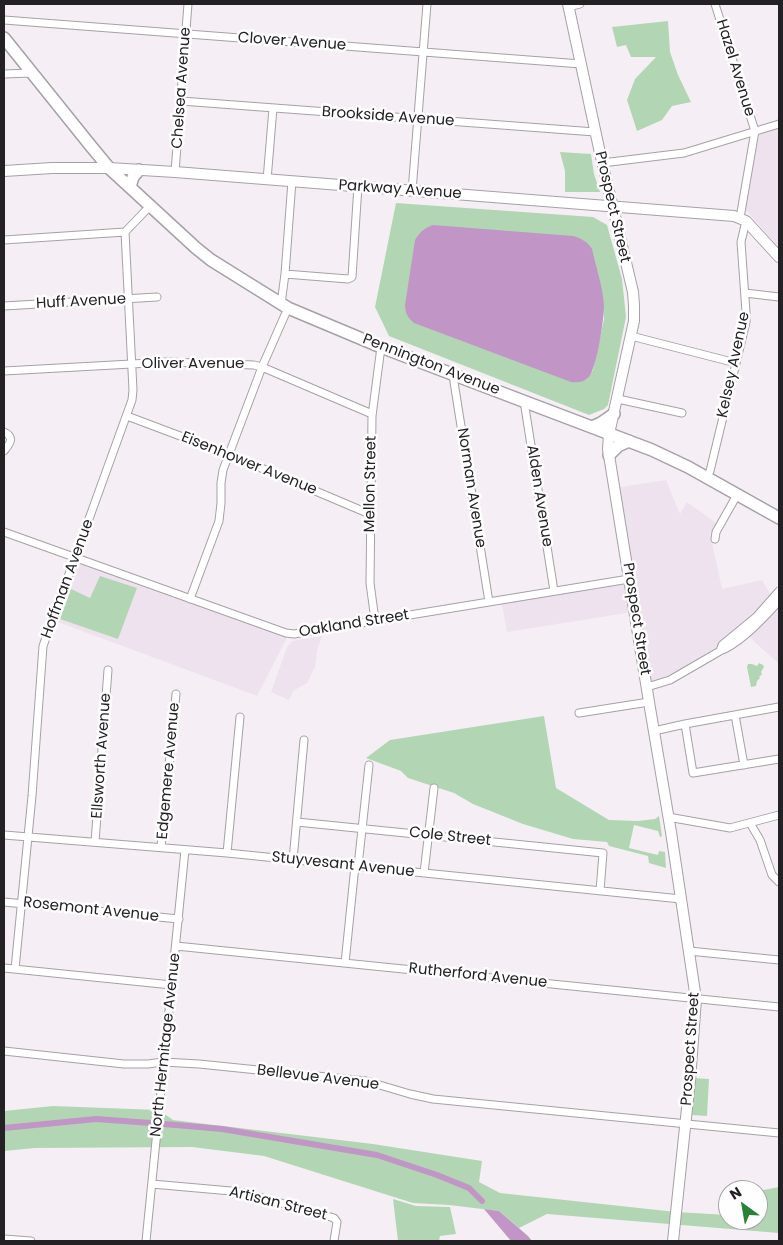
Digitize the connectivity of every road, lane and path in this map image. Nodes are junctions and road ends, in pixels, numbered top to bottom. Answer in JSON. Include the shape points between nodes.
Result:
{"nodes":[{"id":1,"x":188,"y":4,"type":"edge"},
{"id":2,"x":427,"y":4,"type":"edge"},
{"id":3,"x":580,"y":4,"type":"edge"},
{"id":4,"x":715,"y":4,"type":"edge"},
{"id":5,"x":568,"y":5,"type":"edge"},
{"id":6,"x":4,"y":20,"type":"edge"},
{"id":7,"x":186,"y":34,"type":"junction"},
{"id":8,"x":4,"y":38,"type":"edge"},
{"id":9,"x":423,"y":52,"type":"junction"},
{"id":10,"x":581,"y":64,"type":"junction"},
{"id":11,"x":32,"y":73,"type":"junction"},
{"id":12,"x":4,"y":74,"type":"edge"},
{"id":13,"x":181,"y":101,"type":"junction"},
{"id":14,"x":273,"y":108,"type":"junction"},
{"id":15,"x":418,"y":119,"type":"junction"},
{"id":16,"x":779,"y":124,"type":"edge"},
{"id":17,"x":754,"y":131,"type":"junction"},
{"id":18,"x":595,"y":132,"type":"junction"},
{"id":19,"x":602,"y":163,"type":"junction"},
{"id":20,"x":109,"y":168,"type":"junction"},
{"id":21,"x":139,"y":170,"type":"junction"},
{"id":22,"x":4,"y":171,"type":"edge"},
{"id":23,"x":175,"y":172,"type":"junction"},
{"id":24,"x":267,"y":180,"type":"junction"},
{"id":25,"x":292,"y":181,"type":"junction"},
{"id":26,"x":358,"y":186,"type":"junction"},
{"id":27,"x":130,"y":187,"type":"junction"},
{"id":28,"x":412,"y":191,"type":"junction"},
{"id":29,"x":150,"y":205,"type":"junction"},
{"id":30,"x":612,"y":207,"type":"junction"},
{"id":31,"x":743,"y":220,"type":"junction"},
{"id":32,"x":125,"y":232,"type":"junction"},
{"id":33,"x":4,"y":240,"type":"edge"},
{"id":34,"x":779,"y":256,"type":"edge"},
{"id":35,"x":285,"y":274,"type":"junction"},
{"id":36,"x":745,"y":293,"type":"junction"},
{"id":37,"x":158,"y":297,"type":"dead end"},
{"id":38,"x":779,"y":297,"type":"edge"},
{"id":39,"x":128,"y":299,"type":"junction"},
{"id":40,"x":4,"y":306,"type":"edge"},
{"id":41,"x":285,"y":306,"type":"junction"},
{"id":42,"x":631,"y":336,"type":"junction"},
{"id":43,"x":381,"y":347,"type":"junction"},
{"id":44,"x":736,"y":363,"type":"junction"},
{"id":45,"x":132,"y":364,"type":"junction"},
{"id":46,"x":262,"y":367,"type":"junction"},
{"id":47,"x":4,"y":371,"type":"edge"},
{"id":48,"x":454,"y":375,"type":"junction"},
{"id":49,"x":618,"y":398,"type":"junction"},
{"id":50,"x":524,"y":401,"type":"junction"},
{"id":51,"x":682,"y":413,"type":"dead end"},
{"id":52,"x":372,"y":414,"type":"junction"},
{"id":53,"x":614,"y":414,"type":"junction"},
{"id":54,"x":127,"y":416,"type":"junction"},
{"id":55,"x":592,"y":427,"type":"junction"},
{"id":56,"x":4,"y":432,"type":"edge"},
{"id":57,"x":609,"y":434,"type":"junction"},
{"id":58,"x":628,"y":441,"type":"junction"},
{"id":59,"x":4,"y":451,"type":"edge"},
{"id":60,"x":228,"y":454,"type":"junction"},
{"id":61,"x":609,"y":455,"type":"junction"},
{"id":62,"x":707,"y":477,"type":"junction"},
{"id":63,"x":737,"y":494,"type":"junction"},
{"id":64,"x":371,"y":513,"type":"junction"},
{"id":65,"x":779,"y":518,"type":"edge"},
{"id":66,"x":4,"y":532,"type":"edge"},
{"id":67,"x":715,"y":539,"type":"dead end"},
{"id":68,"x":75,"y":558,"type":"junction"},
{"id":69,"x":629,"y":579,"type":"junction"},
{"id":70,"x":554,"y":591,"type":"junction"},
{"id":71,"x":779,"y":591,"type":"edge"},
{"id":72,"x":190,"y":599,"type":"junction"},
{"id":73,"x":779,"y":601,"type":"edge"},
{"id":74,"x":489,"y":602,"type":"junction"},
{"id":75,"x":375,"y":620,"type":"junction"},
{"id":76,"x":720,"y":651,"type":"junction"},
{"id":77,"x":108,"y":670,"type":"dead end"},
{"id":78,"x":647,"y":687,"type":"junction"},
{"id":79,"x":176,"y":694,"type":"dead end"},
{"id":80,"x":649,"y":702,"type":"junction"},
{"id":81,"x":778,"y":707,"type":"edge"},
{"id":82,"x":579,"y":713,"type":"dead end"},
{"id":83,"x":735,"y":715,"type":"junction"},
{"id":84,"x":240,"y":717,"type":"dead end"},
{"id":85,"x":685,"y":724,"type":"junction"},
{"id":86,"x":654,"y":731,"type":"junction"},
{"id":87,"x":304,"y":740,"type":"dead end"},
{"id":88,"x":779,"y":759,"type":"edge"},
{"id":89,"x":369,"y":765,"type":"dead end"},
{"id":90,"x":744,"y":765,"type":"junction"},
{"id":91,"x":434,"y":788,"type":"dead end"},
{"id":92,"x":779,"y":815,"type":"edge"},
{"id":93,"x":668,"y":816,"type":"junction"},
{"id":94,"x":297,"y":822,"type":"junction"},
{"id":95,"x":750,"y":823,"type":"junction"},
{"id":96,"x":363,"y":828,"type":"junction"},
{"id":97,"x":4,"y":835,"type":"edge"},
{"id":98,"x":429,"y":835,"type":"junction"},
{"id":99,"x":28,"y":837,"type":"junction"},
{"id":100,"x":95,"y":842,"type":"junction"},
{"id":101,"x":162,"y":847,"type":"junction"},
{"id":102,"x":185,"y":850,"type":"junction"},
{"id":103,"x":227,"y":854,"type":"junction"},
{"id":104,"x":293,"y":860,"type":"junction"},
{"id":105,"x":357,"y":866,"type":"junction"},
{"id":106,"x":424,"y":873,"type":"junction"},
{"id":107,"x":779,"y":882,"type":"edge"},
{"id":108,"x":600,"y":891,"type":"junction"},
{"id":109,"x":681,"y":899,"type":"junction"},
{"id":110,"x":4,"y":902,"type":"edge"},
{"id":111,"x":22,"y":904,"type":"junction"},
{"id":112,"x":179,"y":919,"type":"junction"},
{"id":113,"x":176,"y":946,"type":"junction"},
{"id":114,"x":690,"y":951,"type":"junction"},
{"id":115,"x":779,"y":960,"type":"edge"},
{"id":116,"x":345,"y":964,"type":"junction"},
{"id":117,"x":4,"y":968,"type":"edge"},
{"id":118,"x":15,"y":969,"type":"junction"},
{"id":119,"x":172,"y":985,"type":"junction"},
{"id":120,"x":696,"y":999,"type":"junction"},
{"id":121,"x":779,"y":1007,"type":"edge"},
{"id":122,"x":4,"y":1051,"type":"edge"},
{"id":123,"x":163,"y":1062,"type":"junction"},
{"id":124,"x":685,"y":1124,"type":"junction"},
{"id":125,"x":779,"y":1134,"type":"edge"},
{"id":126,"x":152,"y":1184,"type":"junction"},
{"id":127,"x":4,"y":1239,"type":"edge"},
{"id":128,"x":31,"y":1241,"type":"edge"},
{"id":129,"x":146,"y":1241,"type":"edge"},
{"id":130,"x":334,"y":1241,"type":"edge"},
{"id":131,"x":673,"y":1241,"type":"edge"}],
"edges":[{"from":1,"to":7,"type":"street","name":"Chelsea Avenue"},
{"from":2,"to":9,"type":"street"},
{"from":3,"to":5,"type":"street"},
{"from":4,"to":17,"type":"street","name":"Hazel Avenue"},
{"from":5,"to":10,"type":"street","name":"Prospect Street"},
{"from":6,"to":7,"type":"street","name":"Clover Avenue"},
{"from":7,"to":9,"type":"street","name":"Clover Avenue"},
{"from":7,"to":13,"type":"street","name":"Chelsea Avenue"},
{"from":8,"to":11,"type":"main road","name":"Pennington Avenue"},
{"from":9,"to":10,"type":"street","name":"Clover Avenue"},
{"from":9,"to":15,"type":"street"},
{"from":10,"to":18,"type":"street","name":"Prospect Street"},
{"from":11,"to":12,"type":"street"},
{"from":11,"to":20,"type":"main road","name":"Pennington Avenue"},
{"from":13,"to":14,"type":"street","name":"Brookside Avenue"},
{"from":13,"to":23,"type":"street","name":"Chelsea Avenue"},
{"from":14,"to":15,"type":"street","name":"Brookside Avenue"},
{"from":14,"to":24,"type":"street"},
{"from":15,"to":18,"type":"street","name":"Brookside Avenue"},
{"from":15,"to":28,"type":"street"},
{"from":16,"to":17,"type":"street"},
{"from":17,"to":19,"type":"street","via":[[684,153]]},
{"from":17,"to":31,"type":"street","name":"Kelsey Avenue"},
{"from":18,"to":19,"type":"street","name":"Prospect Street"},
{"from":19,"to":30,"type":"street","name":"Prospect Street"},
{"from":20,"to":21,"type":"street","name":"Parkway Avenue"},
{"from":20,"to":22,"type":"street","name":"Parkway Avenue"},
{"from":20,"to":27,"type":"main road","name":"Pennington Avenue"},
{"from":21,"to":23,"type":"street","name":"Parkway Avenue"},
{"from":21,"to":27,"type":"main road"},
{"from":23,"to":24,"type":"street","name":"Parkway Avenue"},
{"from":24,"to":25,"type":"street","name":"Parkway Avenue"},
{"from":25,"to":26,"type":"street","name":"Parkway Avenue"},
{"from":25,"to":35,"type":"street"},
{"from":26,"to":28,"type":"street","name":"Parkway Avenue"},
{"from":26,"to":35,"type":"street","via":[[352,277]]},
{"from":27,"to":29,"type":"main road","name":"Pennington Avenue"},
{"from":28,"to":30,"type":"street","name":"Parkway Avenue"},
{"from":29,"to":32,"type":"street"},
{"from":29,"to":41,"type":"main road","name":"Pennington Avenue","via":[[205,256]]},
{"from":30,"to":31,"type":"street","name":"Parkway Avenue","via":[[734,216]]},
{"from":30,"to":42,"type":"street","name":"Prospect Street","via":[[633,292]]},
{"from":31,"to":34,"type":"street"},
{"from":31,"to":36,"type":"street","name":"Kelsey Avenue","via":[[741,242]]},
{"from":32,"to":33,"type":"street"},
{"from":32,"to":39,"type":"street","name":"Hoffman Avenue"},
{"from":35,"to":41,"type":"street"},
{"from":36,"to":38,"type":"street"},
{"from":36,"to":44,"type":"street","name":"Kelsey Avenue","via":[[746,322]]},
{"from":37,"to":39,"type":"street","name":"Huff Avenue"},
{"from":39,"to":40,"type":"street","name":"Huff Avenue"},
{"from":39,"to":45,"type":"street","name":"Hoffman Avenue"},
{"from":41,"to":43,"type":"main road","name":"Pennington Avenue"},
{"from":41,"to":46,"type":"street"},
{"from":42,"to":44,"type":"street"},
{"from":42,"to":49,"type":"street","name":"Prospect Street"},
{"from":43,"to":48,"type":"main road","name":"Pennington Avenue"},
{"from":43,"to":52,"type":"street","name":"Mellon Street"},
{"from":44,"to":62,"type":"street","name":"Kelsey Avenue"},
{"from":45,"to":46,"type":"street","name":"Oliver Avenue","via":[[180,362]]},
{"from":45,"to":47,"type":"street","name":"Oliver Avenue"},
{"from":45,"to":54,"type":"street","name":"Hoffman Avenue","via":[[134,390]]},
{"from":46,"to":52,"type":"street","name":"Oliver Avenue"},
{"from":46,"to":60,"type":"street"},
{"from":48,"to":50,"type":"main road","name":"Pennington Avenue"},
{"from":48,"to":74,"type":"street","name":"Norman Avenue"},
{"from":49,"to":51,"type":"street"},
{"from":49,"to":53,"type":"street","name":"Prospect Street"},
{"from":50,"to":55,"type":"main road","name":"Pennington Avenue"},
{"from":50,"to":70,"type":"street","name":"Alden Avenue"},
{"from":52,"to":64,"type":"street","name":"Mellon Street"},
{"from":53,"to":55,"type":"main road"},
{"from":53,"to":57,"type":"street","name":"Prospect Street"},
{"from":54,"to":60,"type":"street","name":"Eisenhower Avenue"},
{"from":54,"to":68,"type":"street","name":"Hoffman Avenue"},
{"from":55,"to":57,"type":"main road","name":"Pennington Avenue"},
{"from":56,"to":59,"type":"street","via":[[10,439]]},
{"from":57,"to":58,"type":"main road","name":"Pennington Avenue"},
{"from":57,"to":61,"type":"street","name":"Prospect Street"},
{"from":58,"to":61,"type":"main road"},
{"from":58,"to":62,"type":"main road","name":"Pennington Avenue"},
{"from":60,"to":64,"type":"street","name":"Eisenhower Avenue"},
{"from":60,"to":72,"type":"street","via":[[220,483],[219,521]]},
{"from":61,"to":69,"type":"street","name":"Prospect Street"},
{"from":62,"to":63,"type":"main road","name":"Pennington Avenue"},
{"from":63,"to":65,"type":"main road","name":"Pennington Avenue"},
{"from":63,"to":67,"type":"street"},
{"from":64,"to":75,"type":"street","name":"Mellon Street","via":[[370,583]]},
{"from":66,"to":68,"type":"street","name":"Oakland Street"},
{"from":68,"to":72,"type":"street","name":"Oakland Street"},
{"from":68,"to":99,"type":"street","name":"Hoffman Avenue","via":[[43,646]]},
{"from":69,"to":70,"type":"street","name":"Oakland Street"},
{"from":69,"to":78,"type":"street","name":"Prospect Street"},
{"from":70,"to":74,"type":"street","name":"Oakland Street"},
{"from":71,"to":76,"type":"street","via":[[756,617],[722,645]]},
{"from":72,"to":75,"type":"street","name":"Oakland Street","via":[[294,634]]},
{"from":73,"to":76,"type":"street","via":[[758,623]]},
{"from":74,"to":75,"type":"street","name":"Oakland Street"},
{"from":76,"to":78,"type":"street","via":[[670,680]]},
{"from":77,"to":100,"type":"street","name":"Ellsworth Avenue"},
{"from":78,"to":80,"type":"street","name":"Prospect Street"},
{"from":79,"to":101,"type":"street","name":"Edgemere Avenue"},
{"from":80,"to":82,"type":"street"},
{"from":80,"to":86,"type":"street","name":"Prospect Street"},
{"from":81,"to":83,"type":"street"},
{"from":83,"to":85,"type":"street"},
{"from":83,"to":90,"type":"street"},
{"from":84,"to":103,"type":"street"},
{"from":85,"to":86,"type":"street"},
{"from":85,"to":90,"type":"street","via":[[693,773]]},
{"from":86,"to":93,"type":"street","name":"Prospect Street"},
{"from":87,"to":94,"type":"street"},
{"from":88,"to":90,"type":"street"},
{"from":89,"to":96,"type":"street"},
{"from":91,"to":98,"type":"street"},
{"from":92,"to":95,"type":"street"},
{"from":93,"to":95,"type":"street","via":[[730,828]]},
{"from":93,"to":109,"type":"street","name":"Prospect Street"},
{"from":94,"to":96,"type":"street","name":"Cole Street"},
{"from":94,"to":104,"type":"street"},
{"from":95,"to":107,"type":"street","via":[[760,840],[772,876]]},
{"from":96,"to":98,"type":"street","name":"Cole Street"},
{"from":96,"to":105,"type":"street"},
{"from":97,"to":99,"type":"street","name":"Stuyvesant Avenue"},
{"from":98,"to":106,"type":"street"},
{"from":98,"to":108,"type":"street","name":"Cole Street","via":[[603,853]]},
{"from":99,"to":100,"type":"street","name":"Stuyvesant Avenue"},
{"from":99,"to":111,"type":"street","name":"Hoffman Avenue"},
{"from":100,"to":101,"type":"street","name":"Stuyvesant Avenue"},
{"from":101,"to":102,"type":"street","name":"Stuyvesant Avenue"},
{"from":102,"to":103,"type":"street","name":"Stuyvesant Avenue"},
{"from":102,"to":112,"type":"street","name":"North Hermitage Avenue"},
{"from":103,"to":104,"type":"street","name":"Stuyvesant Avenue"},
{"from":104,"to":105,"type":"street","name":"Stuyvesant Avenue"},
{"from":105,"to":106,"type":"street","name":"Stuyvesant Avenue"},
{"from":105,"to":116,"type":"street"},
{"from":106,"to":108,"type":"street","name":"Stuyvesant Avenue"},
{"from":108,"to":109,"type":"street","name":"Stuyvesant Avenue"},
{"from":109,"to":114,"type":"street","name":"Prospect Street"},
{"from":110,"to":111,"type":"street","name":"Rosemont Avenue"},
{"from":111,"to":112,"type":"street","name":"Rosemont Avenue"},
{"from":111,"to":118,"type":"street","name":"Hoffman Avenue"},
{"from":112,"to":113,"type":"street","name":"North Hermitage Avenue"},
{"from":113,"to":116,"type":"street","name":"Rutherford Avenue"},
{"from":113,"to":119,"type":"street","name":"North Hermitage Avenue"},
{"from":114,"to":115,"type":"street"},
{"from":114,"to":120,"type":"street","name":"Prospect Street"},
{"from":116,"to":120,"type":"street","name":"Rutherford Avenue"},
{"from":117,"to":118,"type":"street"},
{"from":118,"to":119,"type":"street"},
{"from":119,"to":123,"type":"street","name":"North Hermitage Avenue"},
{"from":120,"to":121,"type":"street","name":"Rutherford Avenue"},
{"from":120,"to":124,"type":"street","name":"Prospect Street"},
{"from":122,"to":123,"type":"street","name":"Bellevue Avenue","via":[[124,1064]]},
{"from":123,"to":124,"type":"street","name":"Bellevue Avenue","via":[[366,1081],[433,1099]]},
{"from":123,"to":126,"type":"street","name":"North Hermitage Avenue"},
{"from":124,"to":125,"type":"street","name":"Bellevue Avenue"},
{"from":124,"to":131,"type":"street","name":"Prospect Street"},
{"from":126,"to":129,"type":"street","name":"North Hermitage Avenue"},
{"from":126,"to":130,"type":"street","name":"Artisan Street","via":[[245,1193],[334,1218],[337,1222]]},
{"from":127,"to":128,"type":"street"}]}
